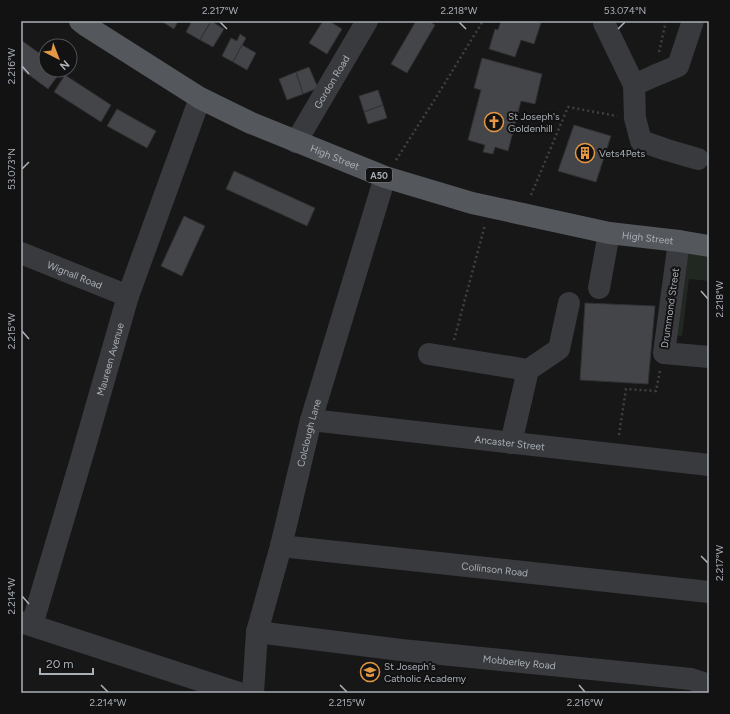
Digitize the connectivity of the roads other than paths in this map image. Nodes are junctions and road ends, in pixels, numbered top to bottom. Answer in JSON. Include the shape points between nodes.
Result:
{"nodes":[{"id":1,"x":80,"y":21,"type":"edge"},
{"id":2,"x":367,"y":21,"type":"edge"},
{"id":3,"x":604,"y":21,"type":"edge"},
{"id":4,"x":694,"y":21,"type":"edge"},
{"id":5,"x":634,"y":85,"type":"junction"},
{"id":6,"x":200,"y":98,"type":"junction"},
{"id":7,"x":296,"y":142,"type":"junction"},
{"id":8,"x":698,"y":158,"type":"dead end"},
{"id":9,"x":384,"y":178,"type":"junction"},
{"id":10,"x":609,"y":233,"type":"junction"},
{"id":11,"x":679,"y":241,"type":"junction"},
{"id":12,"x":709,"y":246,"type":"edge"},
{"id":13,"x":21,"y":253,"type":"edge"},
{"id":14,"x":599,"y":288,"type":"dead end"},
{"id":15,"x":128,"y":296,"type":"junction"},
{"id":16,"x":569,"y":303,"type":"dead end"},
{"id":17,"x":439,"y":356,"type":"road end"},
{"id":18,"x":709,"y":357,"type":"edge"},
{"id":19,"x":528,"y":370,"type":"junction"},
{"id":20,"x":311,"y":420,"type":"junction"},
{"id":21,"x":511,"y":443,"type":"junction"},
{"id":22,"x":709,"y":465,"type":"edge"},
{"id":23,"x":281,"y":546,"type":"junction"},
{"id":24,"x":709,"y":592,"type":"edge"},
{"id":25,"x":26,"y":624,"type":"edge"},
{"id":26,"x":256,"y":632,"type":"junction"},
{"id":27,"x":709,"y":685,"type":"edge"},
{"id":28,"x":239,"y":693,"type":"edge"},
{"id":29,"x":253,"y":693,"type":"edge"}],
"edges":[{"from":1,"to":6,"type":"main road","name":"High Street","number":"A50"},
{"from":2,"to":7,"type":"street","name":"Gordon Road"},
{"from":3,"to":5,"type":"street"},
{"from":4,"to":5,"type":"street","via":[[678,66]]},
{"from":5,"to":8,"type":"street","via":[[635,118],[641,141]]},
{"from":6,"to":7,"type":"main road","name":"High Street","number":"A50"},
{"from":6,"to":15,"type":"street","name":"Maureen Avenue"},
{"from":7,"to":9,"type":"main road","name":"High Street","number":"A50"},
{"from":9,"to":10,"type":"main road","name":"High Street","number":"A50","via":[[472,203]]},
{"from":9,"to":20,"type":"street","name":"Colclough Lane"},
{"from":10,"to":11,"type":"main road","name":"High Street","number":"A50"},
{"from":10,"to":14,"type":"street"},
{"from":11,"to":12,"type":"main road","name":"High Street","number":"A50"},
{"from":11,"to":18,"type":"street","name":"Drummond Street","via":[[671,345]]},
{"from":13,"to":15,"type":"street","name":"Wignall Road"},
{"from":15,"to":25,"type":"street","name":"Maureen Avenue","via":[[83,453]]},
{"from":16,"to":19,"type":"street","via":[[559,349]]},
{"from":17,"to":19,"type":"street"},
{"from":19,"to":21,"type":"street"},
{"from":20,"to":21,"type":"street","name":"Ancaster Street"},
{"from":20,"to":23,"type":"street","name":"Colclough Lane"},
{"from":21,"to":22,"type":"street","name":"Ancaster Street"},
{"from":23,"to":24,"type":"street","name":"Collinson Road"},
{"from":23,"to":26,"type":"street","name":"Colclough Lane"},
{"from":25,"to":28,"type":"street"},
{"from":26,"to":27,"type":"street","name":"Mobberley Road","via":[[691,680]]},
{"from":26,"to":29,"type":"street","name":"Colclough Lane"}]}
